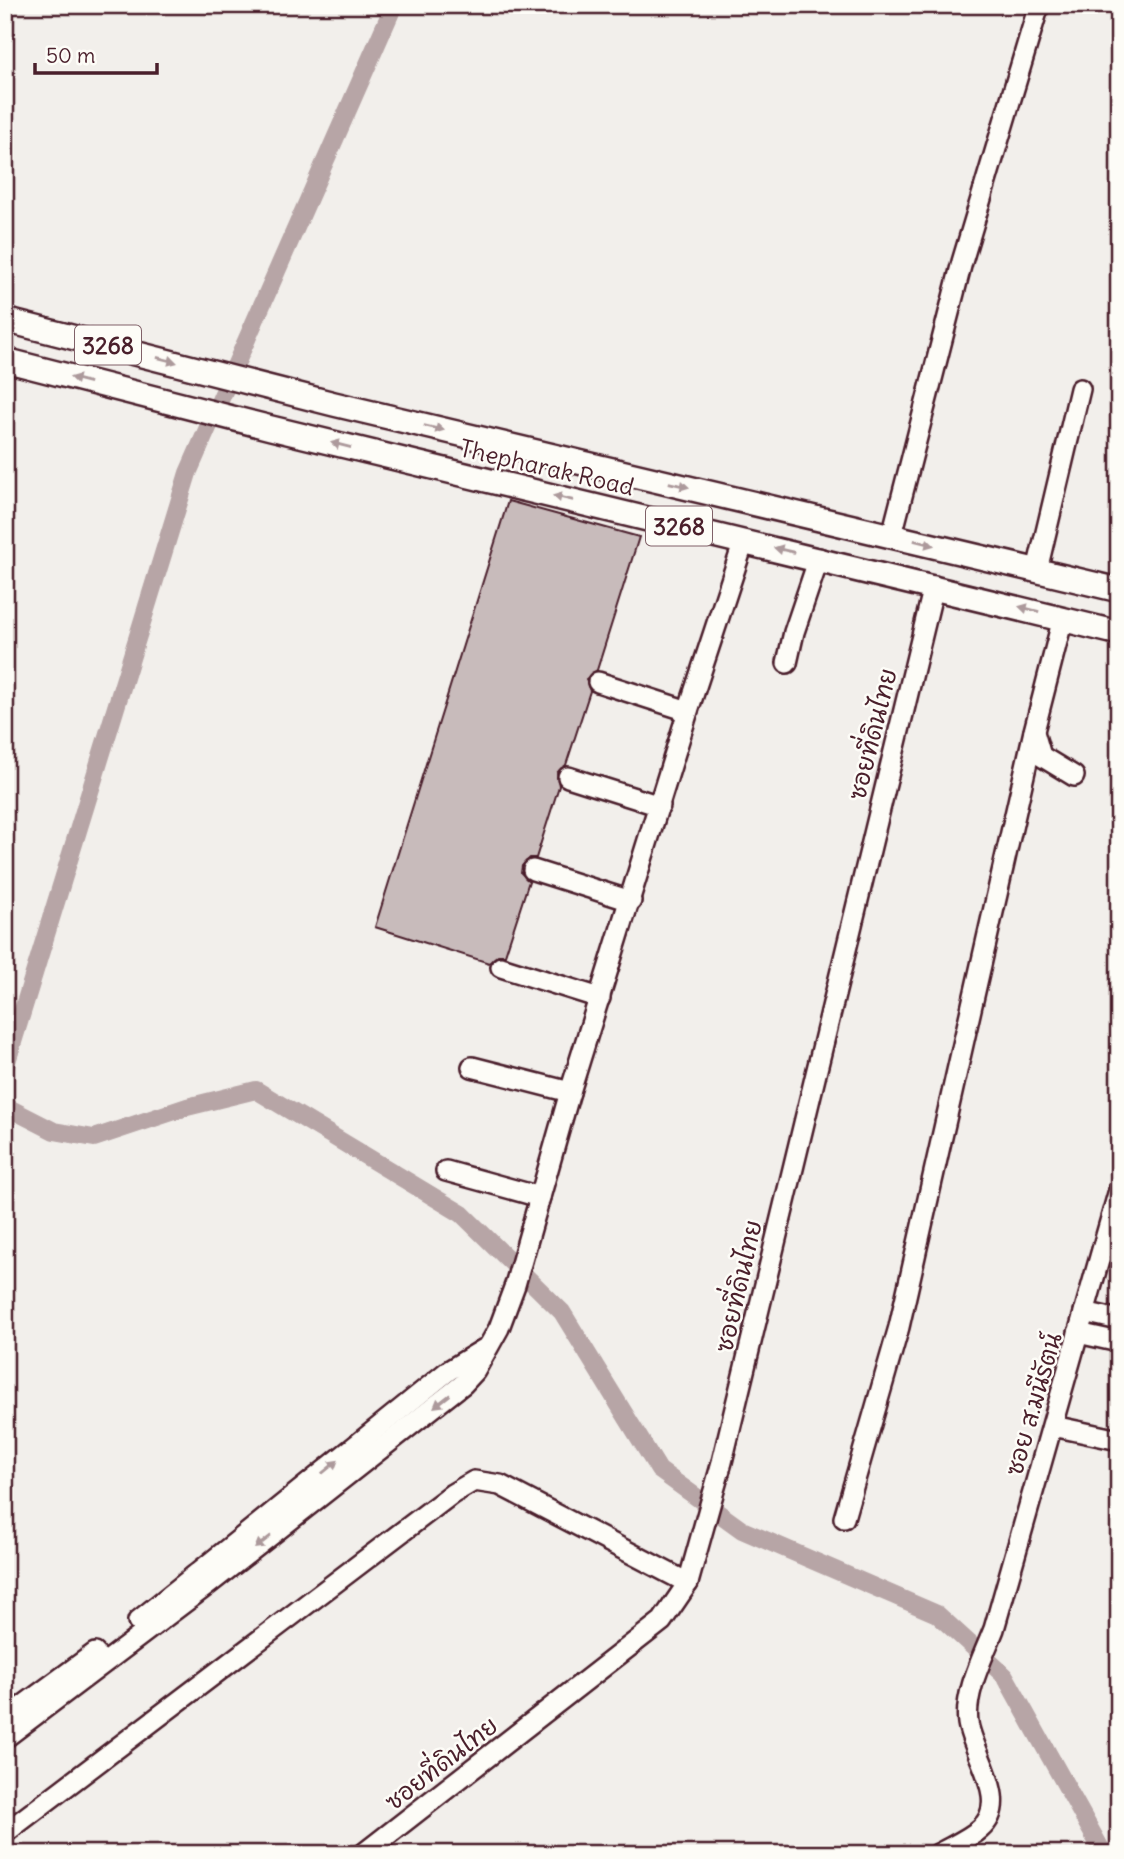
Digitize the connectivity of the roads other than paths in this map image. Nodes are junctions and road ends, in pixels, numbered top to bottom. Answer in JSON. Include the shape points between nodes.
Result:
{"nodes":[{"id":1,"x":1039,"y":5,"type":"edge"},
{"id":2,"x":5,"y":320,"type":"edge"},
{"id":3,"x":5,"y":360,"type":"edge"},
{"id":4,"x":1080,"y":389,"type":"dead end"},
{"id":5,"x":892,"y":535,"type":"junction"},
{"id":6,"x":744,"y":541,"type":"junction"},
{"id":7,"x":818,"y":558,"type":"junction"},
{"id":8,"x":1037,"y":570,"type":"junction"},
{"id":9,"x":934,"y":586,"type":"junction"},
{"id":10,"x":1119,"y":590,"type":"edge"},
{"id":11,"x":1063,"y":618,"type":"junction"},
{"id":12,"x":1119,"y":633,"type":"edge"},
{"id":13,"x":787,"y":663,"type":"dead end"},
{"id":14,"x":598,"y":682,"type":"dead end"},
{"id":15,"x":688,"y":710,"type":"junction"},
{"id":16,"x":1034,"y":731,"type":"junction"},
{"id":17,"x":1074,"y":776,"type":"dead end"},
{"id":18,"x":568,"y":777,"type":"dead end"},
{"id":19,"x":660,"y":806,"type":"junction"},
{"id":20,"x":533,"y":870,"type":"dead end"},
{"id":21,"x":631,"y":901,"type":"junction"},
{"id":22,"x":501,"y":967,"type":"dead end"},
{"id":23,"x":600,"y":999,"type":"junction"},
{"id":24,"x":472,"y":1067,"type":"dead end"},
{"id":25,"x":570,"y":1092,"type":"junction"},
{"id":26,"x":446,"y":1171,"type":"dead end"},
{"id":27,"x":1119,"y":1190,"type":"edge"},
{"id":28,"x":540,"y":1197,"type":"junction"},
{"id":29,"x":1084,"y":1312,"type":"junction"},
{"id":30,"x":1119,"y":1320,"type":"edge"},
{"id":31,"x":1079,"y":1333,"type":"junction"},
{"id":32,"x":1119,"y":1342,"type":"edge"},
{"id":33,"x":1053,"y":1426,"type":"junction"},
{"id":34,"x":1119,"y":1440,"type":"edge"},
{"id":35,"x":845,"y":1518,"type":"dead end"},
{"id":36,"x":688,"y":1583,"type":"junction"},
{"id":37,"x":105,"y":1654,"type":"junction"},
{"id":38,"x":5,"y":1720,"type":"edge"},
{"id":39,"x":5,"y":1738,"type":"edge"},
{"id":40,"x":5,"y":1833,"type":"edge"},
{"id":41,"x":363,"y":1854,"type":"edge"},
{"id":42,"x":938,"y":1854,"type":"edge"}],
"edges":[{"from":1,"to":5,"type":"street","via":[[962,262]]},
{"from":2,"to":5,"type":"main road","name":"Thepharak Road","number":"3268","one_way":true},
{"from":6,"to":3,"type":"main road","name":"Thepharak Road","number":"3268","one_way":true},
{"from":4,"to":8,"type":"street"},
{"from":5,"to":8,"type":"main road","name":"Thepharak Road","number":"3268","one_way":true},
{"from":7,"to":6,"type":"main road","name":"Thepharak Road","number":"3268","one_way":true},
{"from":6,"to":15,"type":"street"},
{"from":7,"to":9,"type":"main road","name":"Thepharak Road","number":"3268"},
{"from":7,"to":13,"type":"street"},
{"from":8,"to":10,"type":"main road","name":"Thepharak Road","number":"3268"},
{"from":11,"to":9,"type":"main road","name":"Thepharak Road","number":"3268","one_way":true},
{"from":9,"to":36,"type":"street","name":"ซอยที่ดินไทย","via":[[722,1462]]},
{"from":11,"to":12,"type":"main road","name":"Thepharak Road","number":"3268"},
{"from":11,"to":16,"type":"street"},
{"from":14,"to":15,"type":"street"},
{"from":15,"to":19,"type":"street"},
{"from":16,"to":17,"type":"street","via":[[1041,756]]},
{"from":16,"to":35,"type":"street","via":[[899,1327]]},
{"from":18,"to":19,"type":"street"},
{"from":19,"to":21,"type":"street"},
{"from":20,"to":21,"type":"street"},
{"from":21,"to":23,"type":"street"},
{"from":22,"to":23,"type":"street"},
{"from":23,"to":25,"type":"street"},
{"from":24,"to":25,"type":"street"},
{"from":25,"to":28,"type":"street"},
{"from":26,"to":28,"type":"street"},
{"from":27,"to":29,"type":"street","name":"ซอย ส.มนีรัตน์"},
{"from":28,"to":37,"type":"street","via":[[515,1285],[499,1328],[484,1349],[449,1371],[209,1584]]},
{"from":29,"to":30,"type":"street"},
{"from":29,"to":31,"type":"street","name":"ซอย ส.มนีรัตน์"},
{"from":31,"to":32,"type":"street"},
{"from":31,"to":33,"type":"street","name":"ซอย ส.มนีรัตน์"},
{"from":33,"to":34,"type":"street"},
{"from":33,"to":42,"type":"street","name":"ซอย ส.มนีรัตน์","via":[[969,1699],[968,1723],[993,1810],[980,1830]]},
{"from":36,"to":40,"type":"street","via":[[500,1485],[474,1481]]},
{"from":36,"to":41,"type":"street","name":"ซอยที่ดินไทย","via":[[662,1622]]},
{"from":37,"to":38,"type":"street"},
{"from":37,"to":39,"type":"street"}]}
